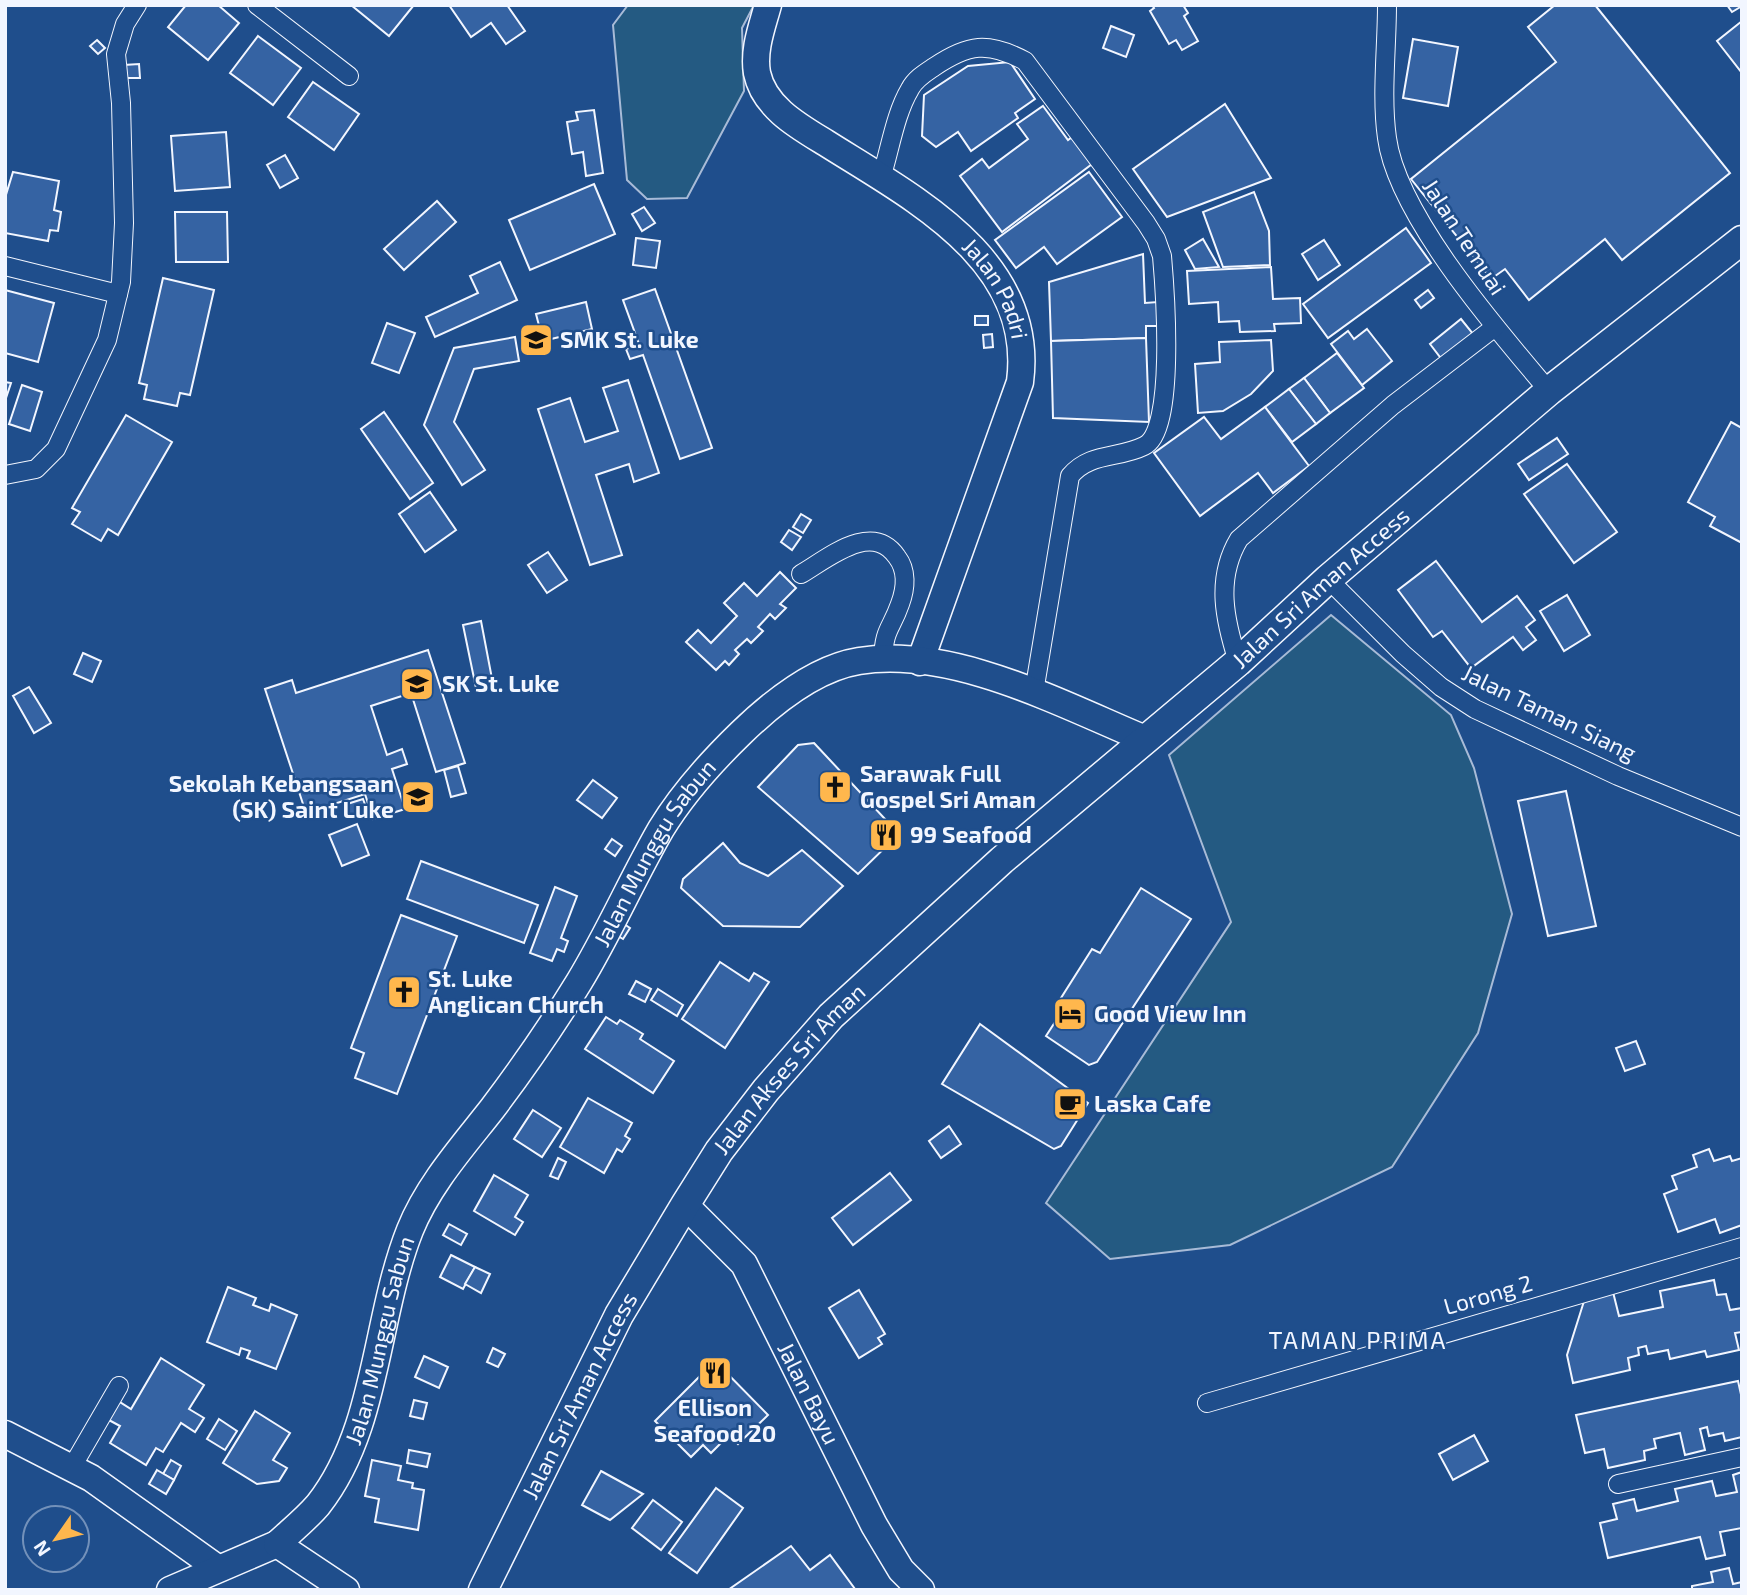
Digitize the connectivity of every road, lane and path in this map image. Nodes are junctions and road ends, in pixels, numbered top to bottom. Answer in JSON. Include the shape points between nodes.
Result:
{"nodes":[{"id":1,"x":137,"y":5,"type":"edge"},
{"id":2,"x":257,"y":5,"type":"edge"},
{"id":3,"x":768,"y":5,"type":"edge"},
{"id":4,"x":1387,"y":5,"type":"edge"},
{"id":5,"x":349,"y":76,"type":"dead end"},
{"id":6,"x":881,"y":178,"type":"junction"},
{"id":7,"x":1742,"y":240,"type":"edge"},
{"id":8,"x":5,"y":267,"type":"edge"},
{"id":9,"x":118,"y":294,"type":"junction"},
{"id":10,"x":1495,"y":327,"type":"junction"},
{"id":11,"x":1549,"y":391,"type":"junction"},
{"id":12,"x":5,"y":475,"type":"edge"},
{"id":13,"x":801,"y":574,"type":"dead end"},
{"id":14,"x":1328,"y":579,"type":"junction"},
{"id":15,"x":883,"y":660,"type":"junction"},
{"id":16,"x":920,"y":662,"type":"junction"},
{"id":17,"x":1237,"y":662,"type":"junction"},
{"id":18,"x":1034,"y":692,"type":"junction"},
{"id":19,"x":1145,"y":739,"type":"junction"},
{"id":20,"x":1742,"y":827,"type":"edge"},
{"id":21,"x":908,"y":945,"type":"joint"},
{"id":22,"x":685,"y":1205,"type":"junction"},
{"id":23,"x":1742,"y":1247,"type":"edge"},
{"id":24,"x":120,"y":1386,"type":"dead end"},
{"id":25,"x":1207,"y":1403,"type":"dead end"},
{"id":26,"x":5,"y":1434,"type":"edge"},
{"id":27,"x":1742,"y":1457,"type":"edge"},
{"id":28,"x":72,"y":1466,"type":"junction"},
{"id":29,"x":1618,"y":1484,"type":"dead end"},
{"id":30,"x":277,"y":1544,"type":"junction"},
{"id":31,"x":216,"y":1567,"type":"junction"},
{"id":32,"x":170,"y":1590,"type":"edge"},
{"id":33,"x":346,"y":1590,"type":"edge"},
{"id":34,"x":483,"y":1590,"type":"edge"},
{"id":35,"x":921,"y":1590,"type":"edge"}],
"edges":[{"from":1,"to":9,"type":"street","via":[[125,24],[116,54],[124,223]]},
{"from":2,"to":5,"type":"street"},
{"from":3,"to":6,"type":"street","name":"Jalan Padri","via":[[756,54],[757,73],[773,103],[800,127]]},
{"from":4,"to":10,"type":"street","name":"Jalan Temuai","via":[[1387,138],[1393,167],[1418,217]]},
{"from":6,"to":16,"type":"street","name":"Jalan Padri","via":[[962,236],[988,263],[1013,307],[1023,361],[1020,382]]},
{"from":6,"to":18,"type":"street","via":[[904,102],[919,78],[958,51],[1004,50],[1025,61],[1146,223],[1163,257],[1164,404],[1156,436],[1146,446],[1080,464],[1070,476]]},
{"from":7,"to":11,"type":"main road","name":"Jalan Sri Aman Access"},
{"from":8,"to":9,"type":"street"},
{"from":9,"to":12,"type":"street","via":[[107,340],[56,449],[36,469]]},
{"from":10,"to":11,"type":"street","name":"Jalan Temuai"},
{"from":10,"to":17,"type":"street","via":[[1394,405],[1239,539],[1229,558],[1223,611]]},
{"from":11,"to":14,"type":"main road","name":"Jalan Sri Aman Access"},
{"from":13,"to":15,"type":"street","via":[[855,544],[876,542],[894,552],[903,568],[904,585],[886,630]]},
{"from":14,"to":17,"type":"main road","name":"Jalan Sri Aman Access"},
{"from":14,"to":20,"type":"street","name":"Jalan Taman Siang","via":[[1403,654],[1475,709]]},
{"from":15,"to":16,"type":"street","name":"Jalan Munggu Sabun"},
{"from":15,"to":30,"type":"street","name":"Jalan Munggu Sabun","via":[[835,668],[796,689],[763,712],[689,788],[614,912],[581,979],[530,1059],[437,1181],[412,1226],[392,1279],[356,1433],[317,1507]]},
{"from":16,"to":18,"type":"street","name":"Jalan Munggu Sabun"},
{"from":17,"to":19,"type":"main road","name":"Jalan Sri Aman Access"},
{"from":18,"to":19,"type":"street","name":"Jalan Munggu Sabun"},
{"from":19,"to":21,"type":"main road","name":"Jalan Sri Aman Access"},
{"from":21,"to":22,"type":"main road","name":"Jalan Akses Sri Aman","via":[[831,1016],[766,1090]]},
{"from":22,"to":34,"type":"main road","name":"Jalan Sri Aman Access","via":[[619,1315]]},
{"from":22,"to":35,"type":"street","name":"Jalan Bayu","via":[[744,1264],[874,1525],[901,1570]]},
{"from":23,"to":25,"type":"street","name":"Lorong 2"},
{"from":24,"to":28,"type":"street"},
{"from":26,"to":28,"type":"street"},
{"from":27,"to":29,"type":"street"},
{"from":28,"to":31,"type":"street"},
{"from":30,"to":31,"type":"street"},
{"from":30,"to":33,"type":"street"},
{"from":31,"to":32,"type":"street"}]}
